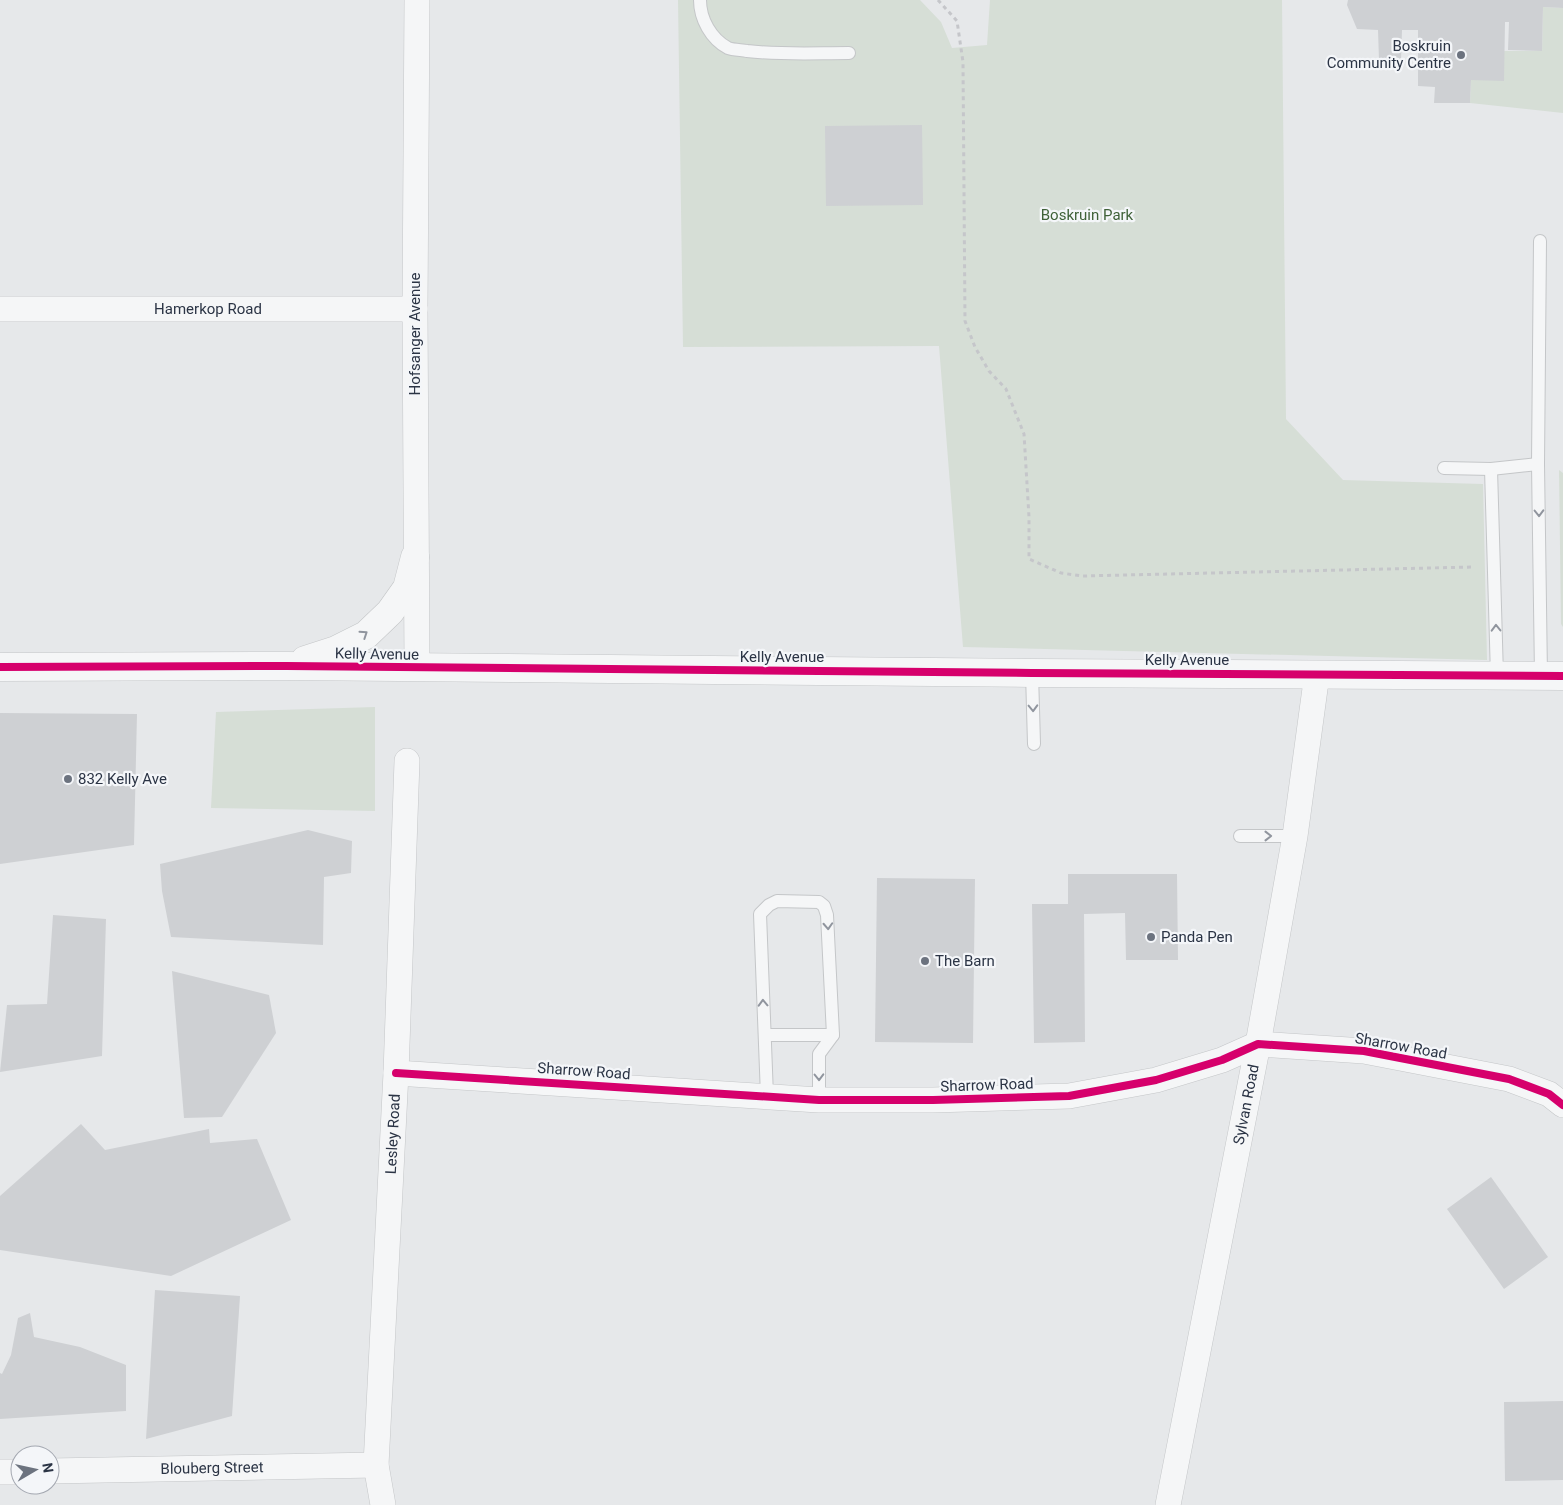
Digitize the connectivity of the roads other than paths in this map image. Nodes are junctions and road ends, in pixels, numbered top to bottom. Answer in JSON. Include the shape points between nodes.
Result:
{"nodes":[{"id":1,"x":417,"y":0,"type":"edge"},
{"id":2,"x":700,"y":0,"type":"edge"},
{"id":3,"x":849,"y":53,"type":"dead end"},
{"id":4,"x":1540,"y":241,"type":"dead end"},
{"id":5,"x":0,"y":309,"type":"edge"},
{"id":6,"x":415,"y":309,"type":"junction"},
{"id":7,"x":1538,"y":464,"type":"junction"},
{"id":8,"x":1444,"y":468,"type":"dead end"},
{"id":9,"x":1491,"y":469,"type":"junction"},
{"id":10,"x":415,"y":557,"type":"junction"},
{"id":11,"x":287,"y":666,"type":"junction"},
{"id":12,"x":0,"y":667,"type":"edge"},
{"id":13,"x":417,"y":668,"type":"junction"},
{"id":14,"x":1032,"y":673,"type":"junction"},
{"id":15,"x":1317,"y":674,"type":"junction"},
{"id":16,"x":1497,"y":676,"type":"junction"},
{"id":17,"x":1552,"y":676,"type":"edge"},
{"id":18,"x":1034,"y":744,"type":"dead end"},
{"id":19,"x":407,"y":762,"type":"dead end"},
{"id":20,"x":1240,"y":836,"type":"dead end"},
{"id":21,"x":1295,"y":836,"type":"junction"},
{"id":22,"x":765,"y":1035,"type":"junction"},
{"id":23,"x":833,"y":1036,"type":"junction"},
{"id":24,"x":1258,"y":1044,"type":"junction"},
{"id":25,"x":396,"y":1073,"type":"junction"},
{"id":26,"x":767,"y":1096,"type":"junction"},
{"id":27,"x":819,"y":1100,"type":"junction"},
{"id":28,"x":1563,"y":1105,"type":"edge"},
{"id":29,"x":376,"y":1465,"type":"junction"},
{"id":30,"x":60,"y":1471,"type":"edge"},
{"id":31,"x":383,"y":1505,"type":"edge"},
{"id":32,"x":1168,"y":1505,"type":"edge"}],
"edges":[{"from":1,"to":6,"type":"street","name":"Hofsanger Avenue"},
{"from":2,"to":3,"type":"lane","via":[[705,23],[712,35],[729,49]]},
{"from":4,"to":7,"type":"lane"},
{"from":5,"to":6,"type":"street","name":"Hamerkop Road"},
{"from":6,"to":10,"type":"street","name":"Hofsanger Avenue"},
{"from":7,"to":9,"type":"lane"},
{"from":7,"to":17,"type":"lane","one_way":true},
{"from":8,"to":9,"type":"lane"},
{"from":16,"to":9,"type":"lane","one_way":true},
{"from":11,"to":10,"type":"street","one_way":true,"via":[[336,650],[366,635],[390,612],[407,588]]},
{"from":10,"to":13,"type":"street","name":"Hofsanger Avenue"},
{"from":11,"to":12,"type":"street","name":"Kelly Avenue"},
{"from":11,"to":13,"type":"street","name":"Kelly Avenue"},
{"from":13,"to":14,"type":"street","name":"Kelly Avenue"},
{"from":14,"to":15,"type":"street","name":"Kelly Avenue"},
{"from":14,"to":18,"type":"lane","one_way":true},
{"from":15,"to":16,"type":"street","name":"Kelly Avenue"},
{"from":15,"to":21,"type":"street","name":"Sylvan Road"},
{"from":16,"to":17,"type":"street","name":"Kelly Avenue"},
{"from":19,"to":25,"type":"street","name":"Lesley Road"},
{"from":20,"to":21,"type":"lane","one_way":true},
{"from":21,"to":24,"type":"street","name":"Sylvan Road"},
{"from":22,"to":23,"type":"lane"},
{"from":22,"to":23,"type":"lane","one_way":true,"via":[[760,914],[777,901],[819,902],[824,906]]},
{"from":22,"to":26,"type":"lane"},
{"from":23,"to":27,"type":"lane","one_way":true,"via":[[819,1054]]},
{"from":24,"to":27,"type":"street","name":"Sharrow Road","via":[[1222,1060],[1156,1080],[1069,1096]]},
{"from":24,"to":28,"type":"street","name":"Sharrow Road","via":[[1364,1051],[1509,1080],[1548,1094]]},
{"from":24,"to":32,"type":"street","name":"Sylvan Road"},
{"from":25,"to":26,"type":"street","name":"Sharrow Road"},
{"from":25,"to":29,"type":"street","name":"Lesley Road"},
{"from":26,"to":27,"type":"street","name":"Sharrow Road"},
{"from":29,"to":30,"type":"street","name":"Blouberg Street"},
{"from":29,"to":31,"type":"street","name":"Lesley Road"}]}
